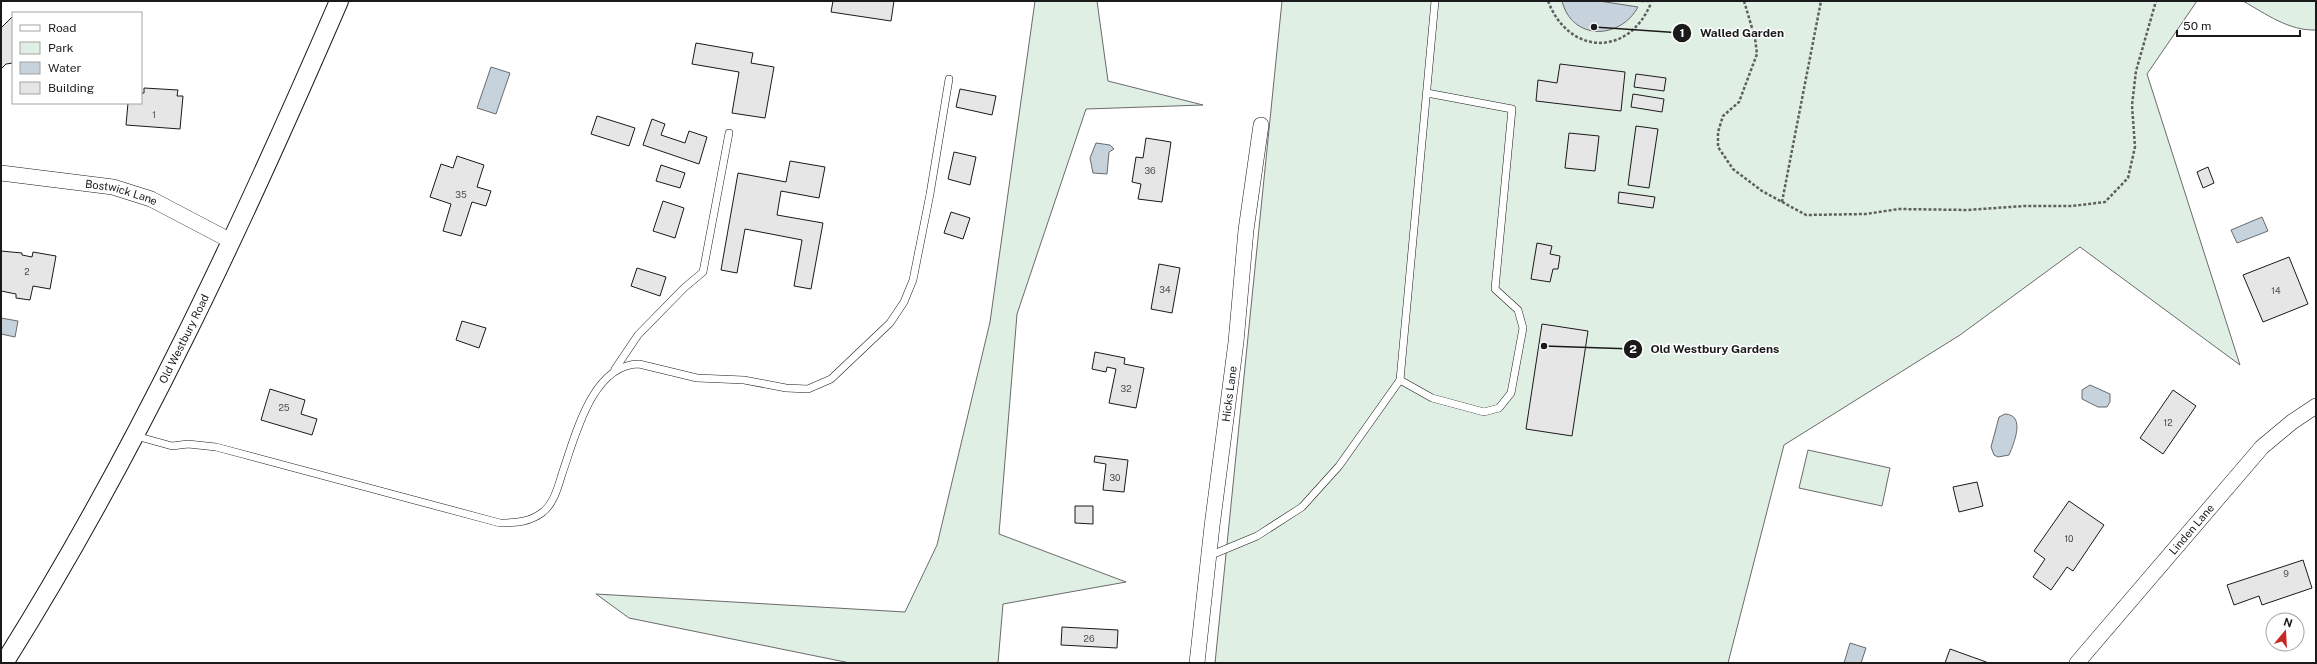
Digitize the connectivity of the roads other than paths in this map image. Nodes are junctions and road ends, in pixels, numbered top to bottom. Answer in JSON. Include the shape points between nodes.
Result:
{"nodes":[{"id":1,"x":339,"y":1,"type":"edge"},
{"id":2,"x":1435,"y":1,"type":"edge"},
{"id":3,"x":949,"y":78,"type":"dead end"},
{"id":4,"x":1427,"y":93,"type":"junction"},
{"id":5,"x":1261,"y":124,"type":"dead end"},
{"id":6,"x":729,"y":133,"type":"dead end"},
{"id":7,"x":1,"y":173,"type":"edge"},
{"id":8,"x":231,"y":241,"type":"junction"},
{"id":9,"x":615,"y":370,"type":"junction"},
{"id":10,"x":1400,"y":380,"type":"junction"},
{"id":11,"x":2316,"y":406,"type":"edge"},
{"id":12,"x":134,"y":435,"type":"junction"},
{"id":13,"x":1209,"y":556,"type":"junction"},
{"id":14,"x":4,"y":663,"type":"edge"},
{"id":15,"x":1197,"y":663,"type":"edge"},
{"id":16,"x":2077,"y":663,"type":"edge"}],
"edges":[{"from":1,"to":8,"type":"street","name":"Old Westbury Road"},
{"from":2,"to":4,"type":"lane"},
{"from":3,"to":9,"type":"lane","via":[[913,280],[904,302],[890,323],[831,379],[808,389],[786,388],[744,380],[697,378],[639,364],[630,364]]},
{"from":4,"to":10,"type":"lane"},
{"from":4,"to":10,"type":"lane","via":[[1512,110],[1495,290],[1518,310],[1523,328],[1511,393],[1499,408],[1484,412],[1432,398]]},
{"from":5,"to":13,"type":"street","name":"Hicks Lane","via":[[1246,230],[1236,342]]},
{"from":6,"to":9,"type":"lane","via":[[704,272],[684,288],[638,335]]},
{"from":7,"to":8,"type":"street","name":"Bostwick Lane","via":[[113,187],[150,199]]},
{"from":8,"to":12,"type":"street","name":"Old Westbury Road","via":[[161,387]]},
{"from":9,"to":12,"type":"lane","via":[[607,376],[584,413],[554,498],[544,511],[531,520],[516,523],[500,522],[216,447],[188,444],[172,446]]},
{"from":10,"to":13,"type":"lane","via":[[1339,466],[1302,507],[1257,536]]},
{"from":11,"to":16,"type":"street","name":"Linden Lane","via":[[2262,447]]},
{"from":12,"to":14,"type":"street","name":"Old Westbury Road","via":[[68,555]]},
{"from":13,"to":15,"type":"street","name":"Hicks Lane"}]}
